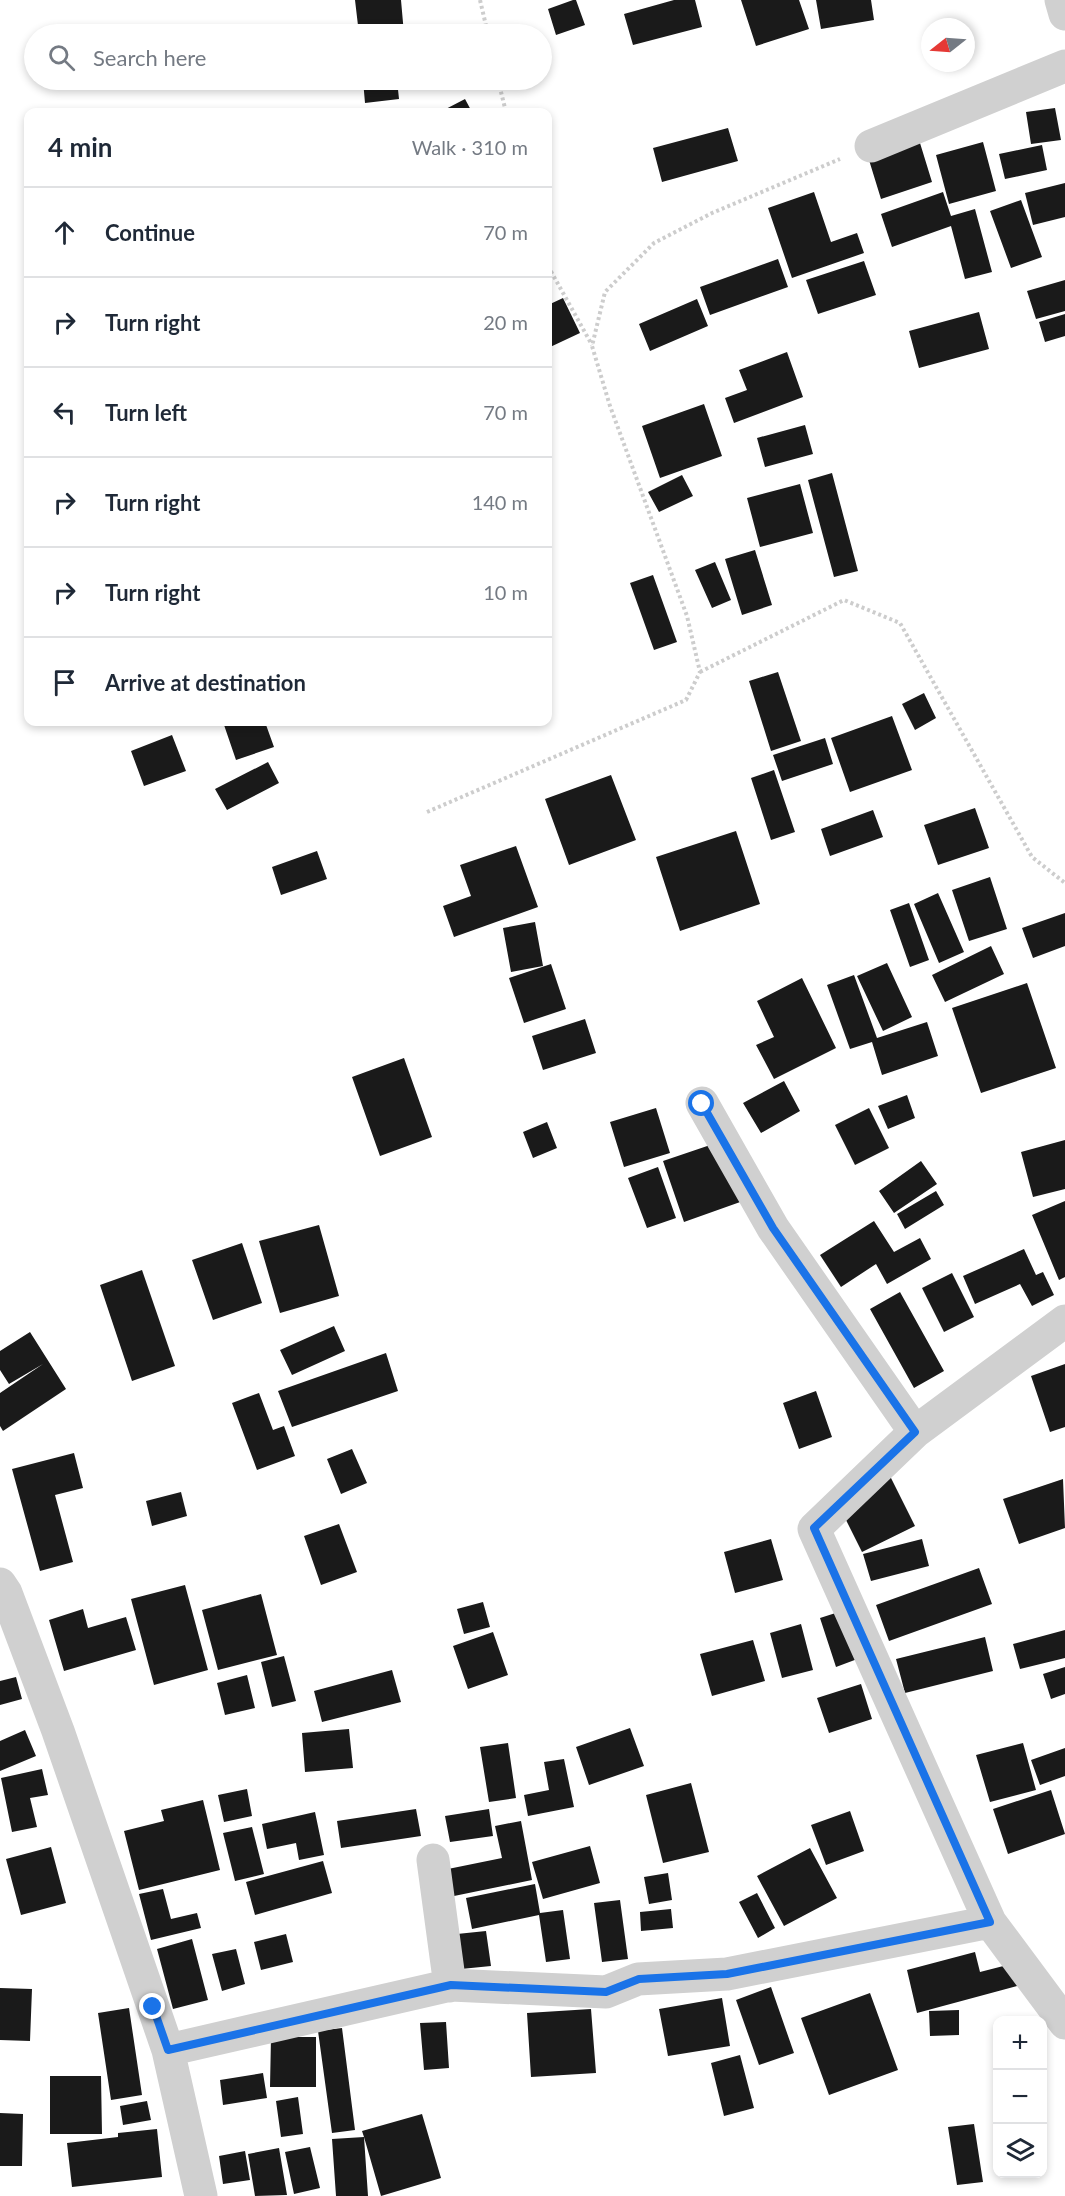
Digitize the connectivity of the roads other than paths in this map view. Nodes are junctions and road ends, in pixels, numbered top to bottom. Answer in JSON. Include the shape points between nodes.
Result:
{"nodes":[{"id":1,"x":1061,"y":0,"type":"edge"},
{"id":2,"x":1065,"y":14,"type":"edge"},
{"id":3,"x":1065,"y":66,"type":"edge"},
{"id":4,"x":871,"y":146,"type":"road end"},
{"id":5,"x":702,"y":1104,"type":"dead end"},
{"id":6,"x":1065,"y":1321,"type":"edge"},
{"id":7,"x":915,"y":1432,"type":"junction"},
{"id":8,"x":0,"y":1584,"type":"edge"},
{"id":9,"x":433,"y":1860,"type":"dead end"},
{"id":10,"x":990,"y":1922,"type":"junction"},
{"id":11,"x":450,"y":1986,"type":"junction"},
{"id":12,"x":1065,"y":2023,"type":"edge"},
{"id":13,"x":168,"y":2050,"type":"junction"},
{"id":14,"x":201,"y":2196,"type":"edge"}],
"edges":[{"from":1,"to":2,"type":"street"},
{"from":3,"to":4,"type":"street"},
{"from":5,"to":7,"type":"street","via":[[773,1228]]},
{"from":6,"to":7,"type":"street"},
{"from":7,"to":10,"type":"street","via":[[814,1528]]},
{"from":8,"to":13,"type":"street","via":[[58,1731]]},
{"from":9,"to":11,"type":"street"},
{"from":10,"to":11,"type":"street","via":[[727,1974],[639,1979],[606,1992]]},
{"from":10,"to":12,"type":"street"},
{"from":11,"to":13,"type":"street"},
{"from":13,"to":14,"type":"street"}]}
